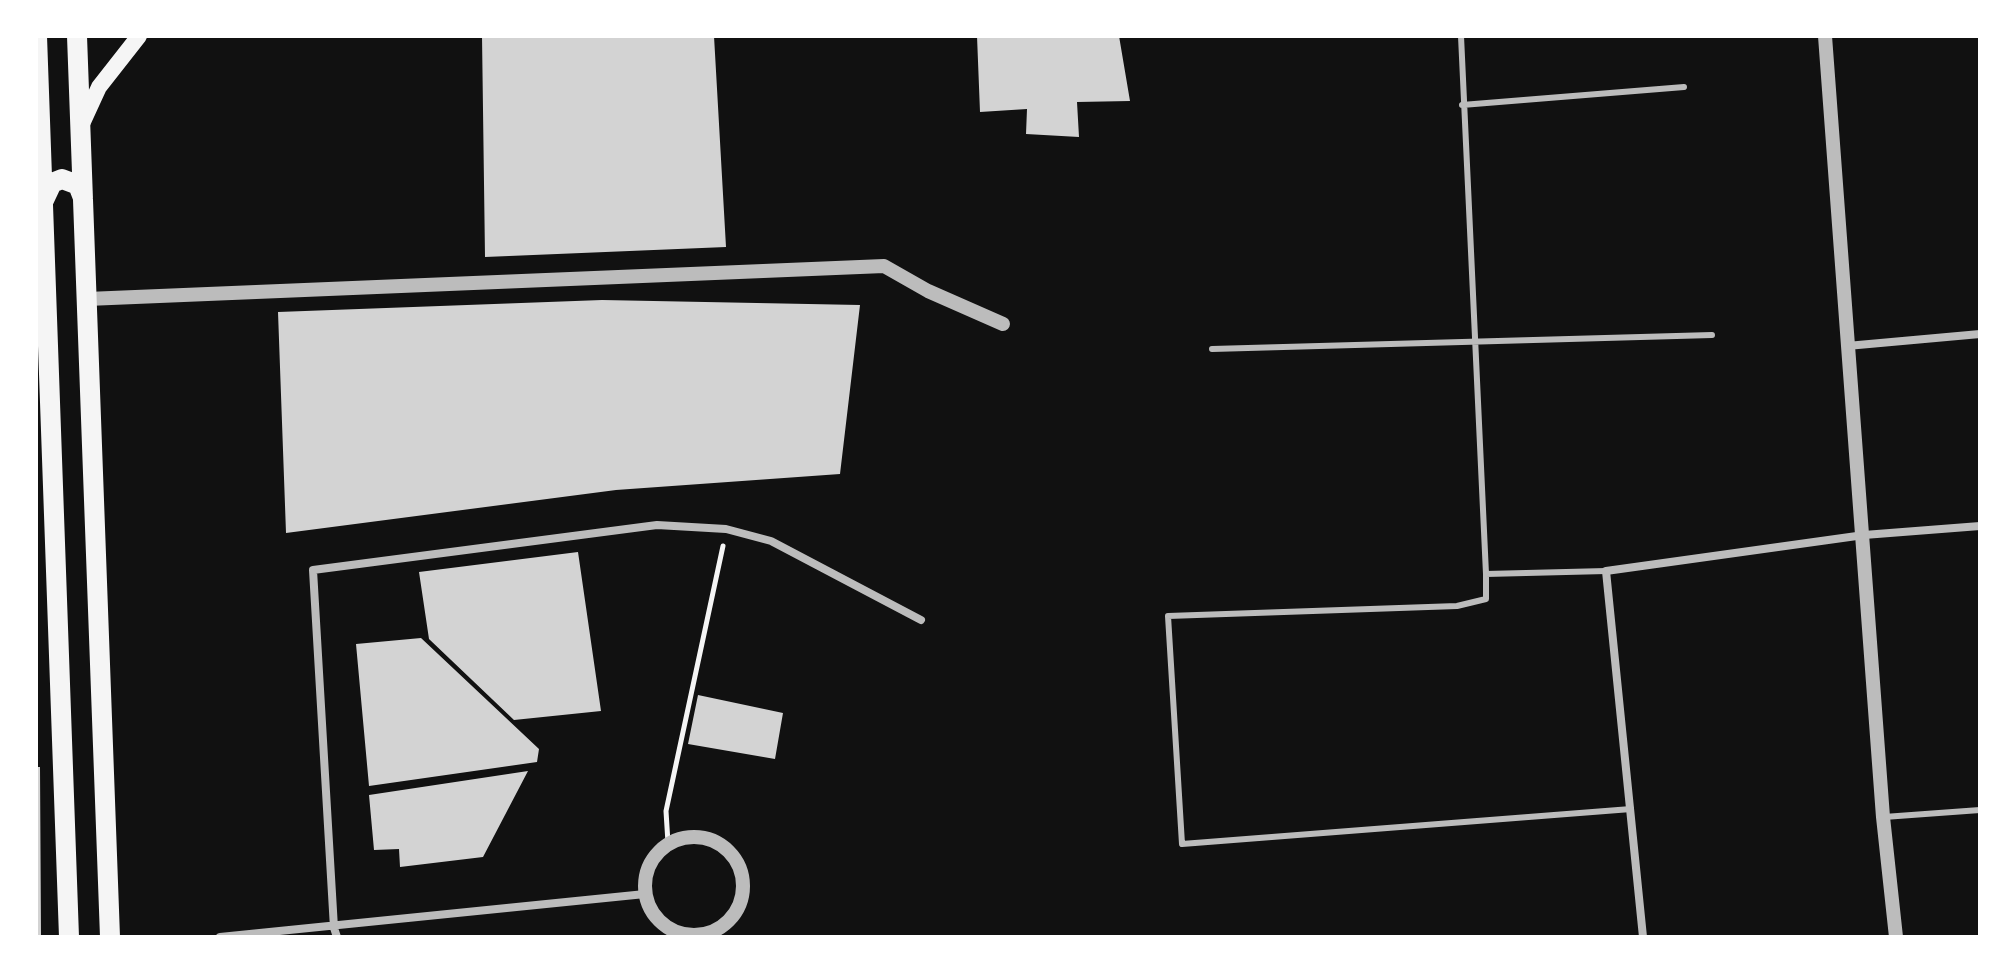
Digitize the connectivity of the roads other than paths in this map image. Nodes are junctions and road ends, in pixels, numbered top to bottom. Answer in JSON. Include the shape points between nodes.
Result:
{"nodes":[{"id":1,"x":37,"y":36,"type":"edge"},
{"id":2,"x":77,"y":36,"type":"edge"},
{"id":3,"x":139,"y":36,"type":"edge"},
{"id":4,"x":1461,"y":36,"type":"edge"},
{"id":5,"x":1825,"y":36,"type":"edge"},
{"id":6,"x":1684,"y":87,"type":"dead end"},
{"id":7,"x":1462,"y":105,"type":"junction"},
{"id":8,"x":81,"y":125,"type":"junction"},
{"id":9,"x":38,"y":131,"type":"edge"},
{"id":10,"x":83,"y":198,"type":"junction"},
{"id":11,"x":44,"y":200,"type":"junction"},
{"id":12,"x":87,"y":299,"type":"junction"},
{"id":13,"x":42,"y":309,"type":"edge"},
{"id":14,"x":1003,"y":324,"type":"dead end"},
{"id":15,"x":1980,"y":334,"type":"edge"},
{"id":16,"x":1712,"y":335,"type":"dead end"},
{"id":17,"x":1475,"y":339,"type":"junction"},
{"id":18,"x":1847,"y":346,"type":"junction"},
{"id":19,"x":1212,"y":349,"type":"dead end"},
{"id":20,"x":1980,"y":526,"type":"edge"},
{"id":21,"x":1864,"y":535,"type":"junction"},
{"id":22,"x":1606,"y":571,"type":"junction"},
{"id":23,"x":1486,"y":574,"type":"junction"},
{"id":24,"x":921,"y":620,"type":"dead end"},
{"id":25,"x":1631,"y":809,"type":"junction"},
{"id":26,"x":1980,"y":810,"type":"edge"},
{"id":27,"x":1883,"y":817,"type":"junction"},
{"id":28,"x":645,"y":894,"type":"junction"},
{"id":29,"x":336,"y":932,"type":"edge"},
{"id":30,"x":703,"y":936,"type":"edge"},
{"id":31,"x":69,"y":937,"type":"edge"},
{"id":32,"x":110,"y":937,"type":"edge"},
{"id":33,"x":220,"y":937,"type":"edge"},
{"id":34,"x":1643,"y":937,"type":"edge"},
{"id":35,"x":1896,"y":937,"type":"edge"}],
"edges":[{"from":1,"to":9,"type":"main road"},
{"from":2,"to":8,"type":"main road"},
{"from":3,"to":8,"type":"main road","via":[[99,87]]},
{"from":4,"to":7,"type":"lane"},
{"from":5,"to":18,"type":"street"},
{"from":6,"to":7,"type":"lane"},
{"from":7,"to":17,"type":"lane"},
{"from":8,"to":10,"type":"main road"},
{"from":9,"to":11,"type":"main road"},
{"from":10,"to":11,"type":"main road","via":[[78,185],[62,179],[52,183]]},
{"from":10,"to":12,"type":"main road"},
{"from":11,"to":13,"type":"main road"},
{"from":12,"to":14,"type":"street","via":[[884,266]]},
{"from":12,"to":32,"type":"main road"},
{"from":13,"to":31,"type":"main road"},
{"from":15,"to":18,"type":"street"},
{"from":16,"to":17,"type":"lane"},
{"from":17,"to":19,"type":"lane"},
{"from":17,"to":23,"type":"lane"},
{"from":18,"to":21,"type":"street"},
{"from":20,"to":21,"type":"street"},
{"from":21,"to":22,"type":"street"},
{"from":21,"to":27,"type":"street"},
{"from":22,"to":23,"type":"lane"},
{"from":22,"to":25,"type":"street"},
{"from":23,"to":25,"type":"lane","via":[[1486,599],[1457,606],[1168,616],[1182,844]]},
{"from":24,"to":29,"type":"street","via":[[771,541],[726,529],[657,525],[313,570]]},
{"from":25,"to":34,"type":"street"},
{"from":26,"to":27,"type":"lane"},
{"from":27,"to":35,"type":"street"},
{"from":28,"to":29,"type":"street"},
{"from":28,"to":30,"type":"street","via":[[659,921],[686,935]]},
{"from":28,"to":30,"type":"street","via":[[649,865],[668,843],[699,836],[727,849],[737,861],[743,892],[739,907],[717,930]]},
{"from":29,"to":33,"type":"street"}]}
